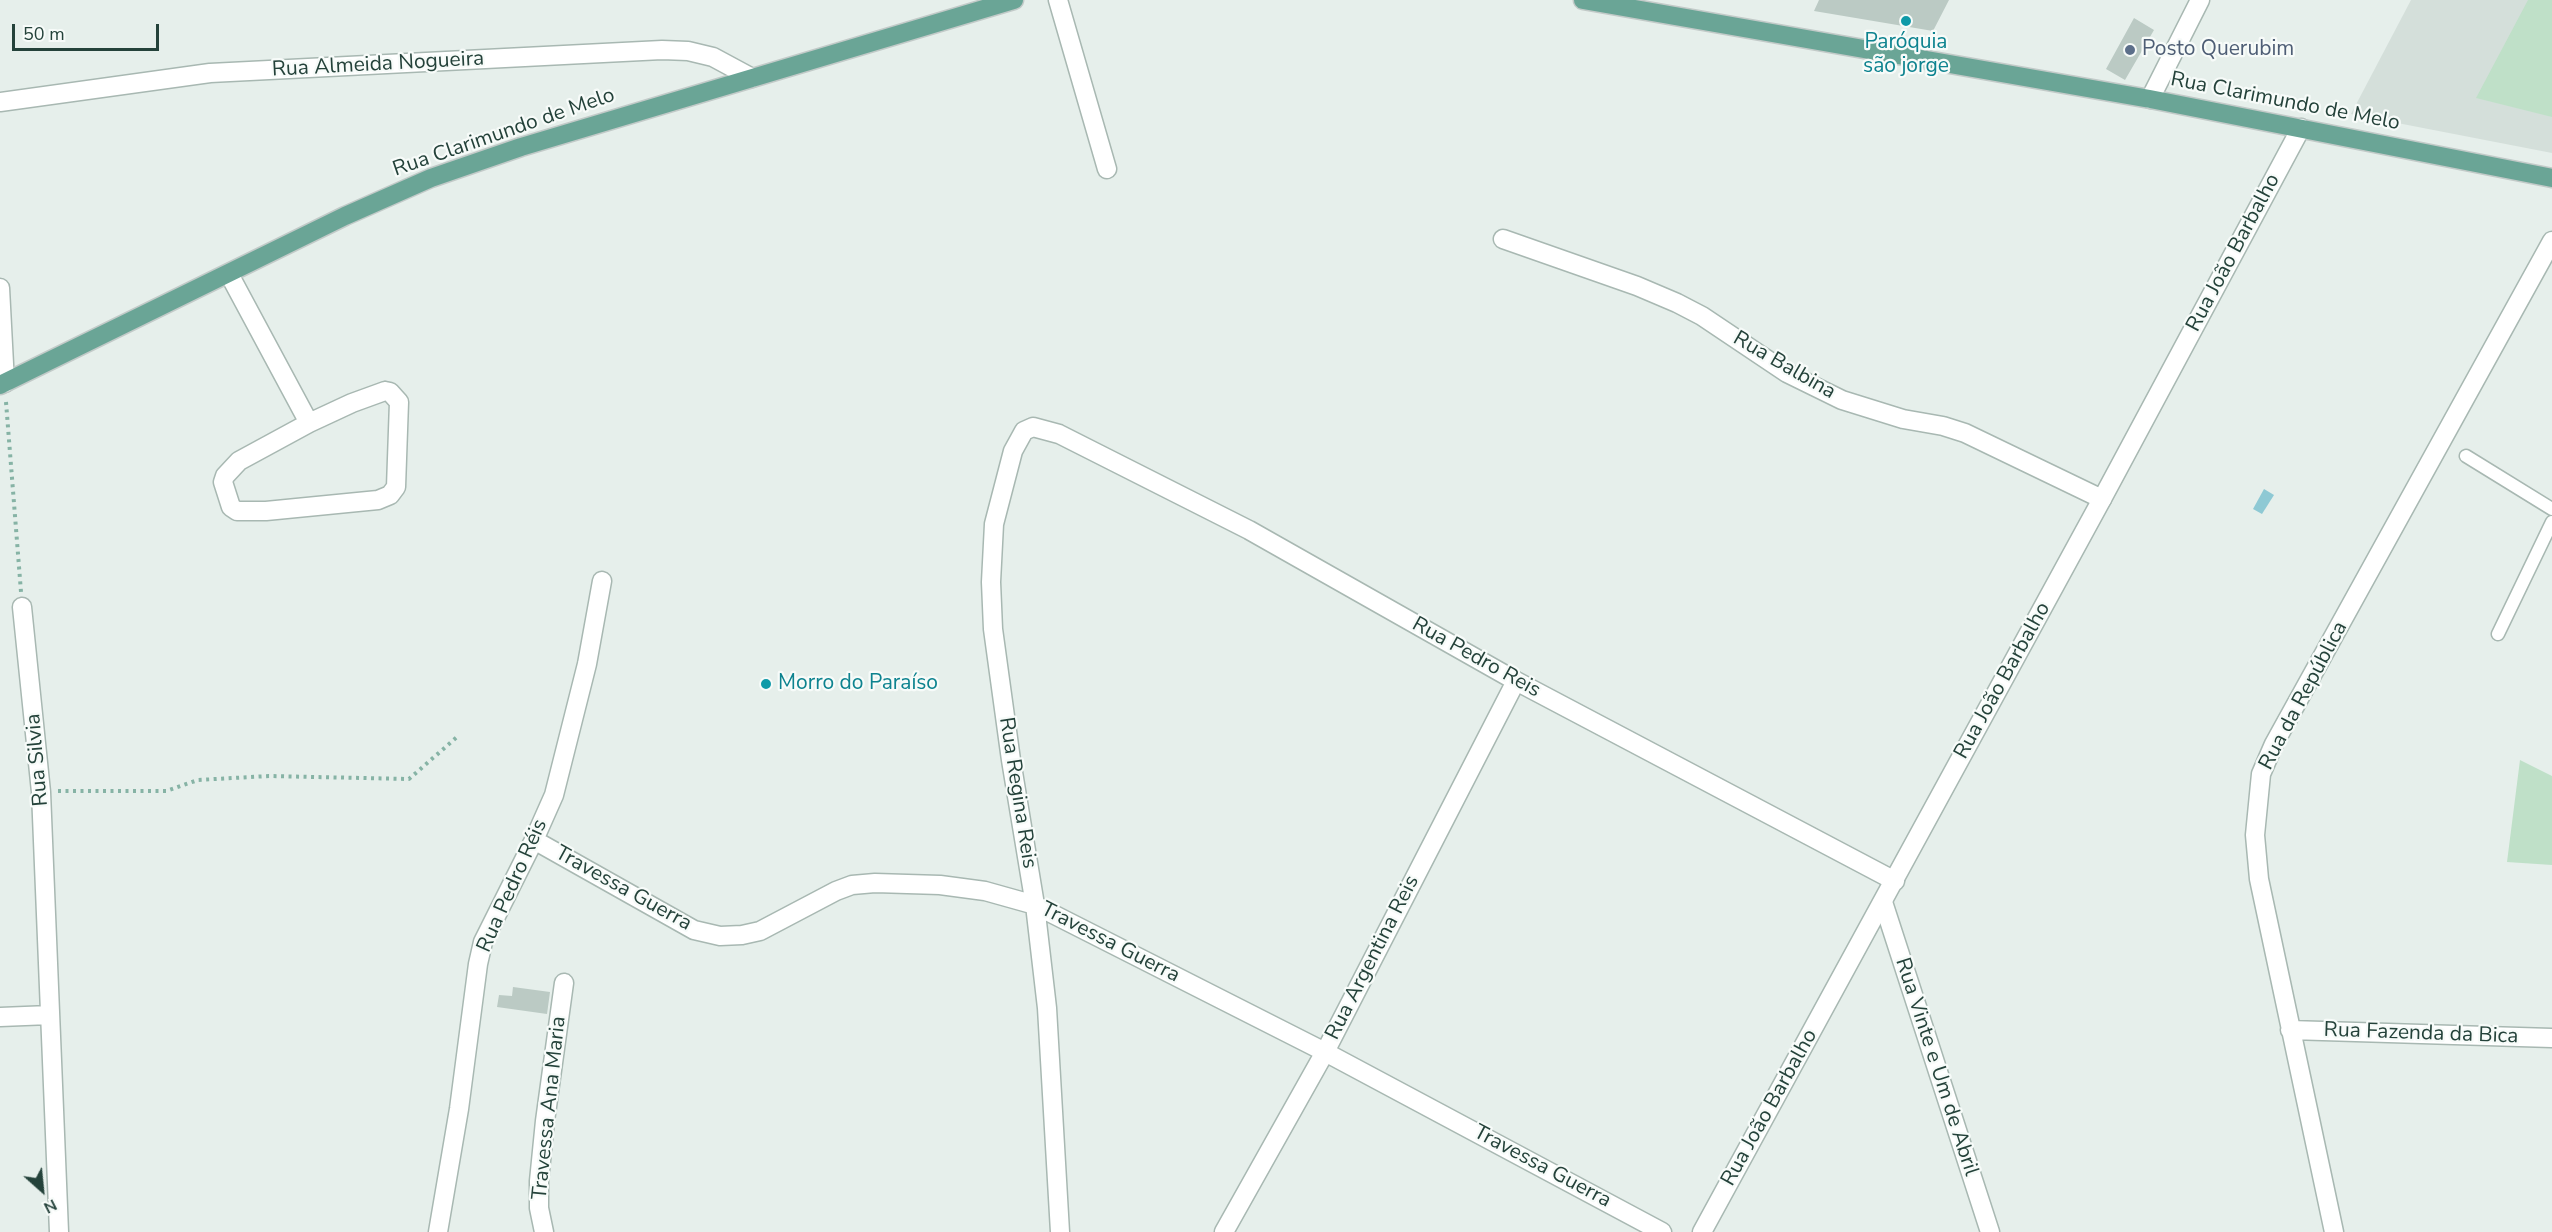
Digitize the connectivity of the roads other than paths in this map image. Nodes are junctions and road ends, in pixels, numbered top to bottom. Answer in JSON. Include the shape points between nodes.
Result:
{"nodes":[{"id":1,"x":1058,"y":0,"type":"edge"},
{"id":2,"x":1583,"y":0,"type":"edge"},
{"id":3,"x":2200,"y":0,"type":"edge"},
{"id":4,"x":1006,"y":1,"type":"edge"},
{"id":5,"x":752,"y":78,"type":"junction"},
{"id":6,"x":2150,"y":99,"type":"junction"},
{"id":7,"x":0,"y":102,"type":"edge"},
{"id":8,"x":2301,"y":128,"type":"junction"},
{"id":9,"x":1107,"y":169,"type":"dead end"},
{"id":10,"x":2552,"y":178,"type":"edge"},
{"id":11,"x":1503,"y":239,"type":"dead end"},
{"id":12,"x":2552,"y":241,"type":"edge"},
{"id":13,"x":229,"y":274,"type":"junction"},
{"id":14,"x":0,"y":288,"type":"edge"},
{"id":15,"x":2,"y":384,"type":"edge"},
{"id":16,"x":309,"y":423,"type":"junction"},
{"id":17,"x":1059,"y":434,"type":"joint"},
{"id":18,"x":2466,"y":456,"type":"dead end"},
{"id":19,"x":2102,"y":499,"type":"junction"},
{"id":20,"x":2552,"y":509,"type":"edge"},
{"id":21,"x":2552,"y":522,"type":"edge"},
{"id":22,"x":602,"y":581,"type":"dead end"},
{"id":23,"x":22,"y":606,"type":"road end"},
{"id":24,"x":2498,"y":634,"type":"dead end"},
{"id":25,"x":1516,"y":681,"type":"junction"},
{"id":26,"x":534,"y":840,"type":"junction"},
{"id":27,"x":1894,"y":881,"type":"junction"},
{"id":28,"x":1882,"y":902,"type":"junction"},
{"id":29,"x":1035,"y":905,"type":"junction"},
{"id":30,"x":564,"y":983,"type":"dead end"},
{"id":31,"x":50,"y":1015,"type":"junction"},
{"id":32,"x":0,"y":1017,"type":"edge"},
{"id":33,"x":2290,"y":1030,"type":"junction"},
{"id":34,"x":2552,"y":1038,"type":"edge"},
{"id":35,"x":1325,"y":1052,"type":"junction"},
{"id":36,"x":59,"y":1232,"type":"edge"},
{"id":37,"x":438,"y":1232,"type":"edge"},
{"id":38,"x":544,"y":1232,"type":"edge"},
{"id":39,"x":1060,"y":1232,"type":"edge"},
{"id":40,"x":1224,"y":1232,"type":"edge"},
{"id":41,"x":1662,"y":1232,"type":"edge"},
{"id":42,"x":1702,"y":1232,"type":"edge"},
{"id":43,"x":1990,"y":1232,"type":"edge"},
{"id":44,"x":2334,"y":1232,"type":"edge"}],
"edges":[{"from":1,"to":9,"type":"street"},
{"from":2,"to":6,"type":"main road","name":"Rua Clarimundo de Melo"},
{"from":3,"to":6,"type":"street"},
{"from":4,"to":5,"type":"main road","name":"Rua Clarimundo de Melo"},
{"from":5,"to":7,"type":"street","name":"Rua Almeida Nogueira","via":[[713,57],[662,50],[210,74]]},
{"from":5,"to":13,"type":"main road","name":"Rua Clarimundo de Melo","via":[[431,178]]},
{"from":6,"to":8,"type":"main road","name":"Rua Clarimundo de Melo"},
{"from":8,"to":10,"type":"main road","name":"Rua Clarimundo de Melo"},
{"from":8,"to":19,"type":"street","name":"Rua João Barbalho"},
{"from":11,"to":19,"type":"street","name":"Rua Balbina","via":[[1677,303],[1787,373],[1842,400],[1965,433]]},
{"from":12,"to":33,"type":"street","name":"Rua da República","via":[[2274,744],[2262,774],[2255,835],[2257,857]]},
{"from":13,"to":15,"type":"main road","name":"Rua Clarimundo de Melo"},
{"from":13,"to":16,"type":"street"},
{"from":14,"to":15,"type":"street"},
{"from":16,"to":16,"type":"street","via":[[233,467],[223,482],[234,510],[266,511],[378,500],[394,491],[399,408],[394,395],[386,391],[377,393]]},
{"from":17,"to":25,"type":"street","name":"Rua Pedro Reis","via":[[1249,530]]},
{"from":17,"to":29,"type":"street","name":"Rua Regina Reis","via":[[1033,427],[1023,431],[1013,451],[996,513],[991,554],[993,629]]},
{"from":18,"to":20,"type":"lane"},
{"from":19,"to":27,"type":"street","name":"Rua João Barbalho"},
{"from":21,"to":24,"type":"lane"},
{"from":22,"to":26,"type":"street","name":"Rua Pedro Réis","via":[[564,760]]},
{"from":23,"to":31,"type":"street","name":"Rua Silvia","via":[[41,792]]},
{"from":25,"to":27,"type":"street","name":"Rua Pedro Reis"},
{"from":25,"to":35,"type":"street","name":"Rua Argentina Reis"},
{"from":26,"to":29,"type":"street","name":"Travessa Guerra","via":[[694,930],[720,936],[760,931],[852,885],[940,885],[985,891]]},
{"from":26,"to":37,"type":"street","name":"Rua Pedro Réis","via":[[483,942]]},
{"from":27,"to":28,"type":"street","name":"Rua João Barbalho"},
{"from":28,"to":42,"type":"street","name":"Rua João Barbalho"},
{"from":28,"to":43,"type":"street","name":"Rua Vinte e Um de Abril"},
{"from":29,"to":35,"type":"street","name":"Travessa Guerra"},
{"from":29,"to":39,"type":"street","name":"Rua Regina Reis","via":[[1047,1008]]},
{"from":30,"to":38,"type":"street","name":"Travessa Ana Maria","via":[[539,1181]]},
{"from":31,"to":32,"type":"street"},
{"from":31,"to":36,"type":"street","name":"Rua Silvia"},
{"from":33,"to":34,"type":"street","name":"Rua Fazenda da Bica"},
{"from":33,"to":44,"type":"street","name":"Rua da República"},
{"from":35,"to":40,"type":"street","name":"Rua Argentina Reis"},
{"from":35,"to":41,"type":"street","name":"Travessa Guerra"}]}
